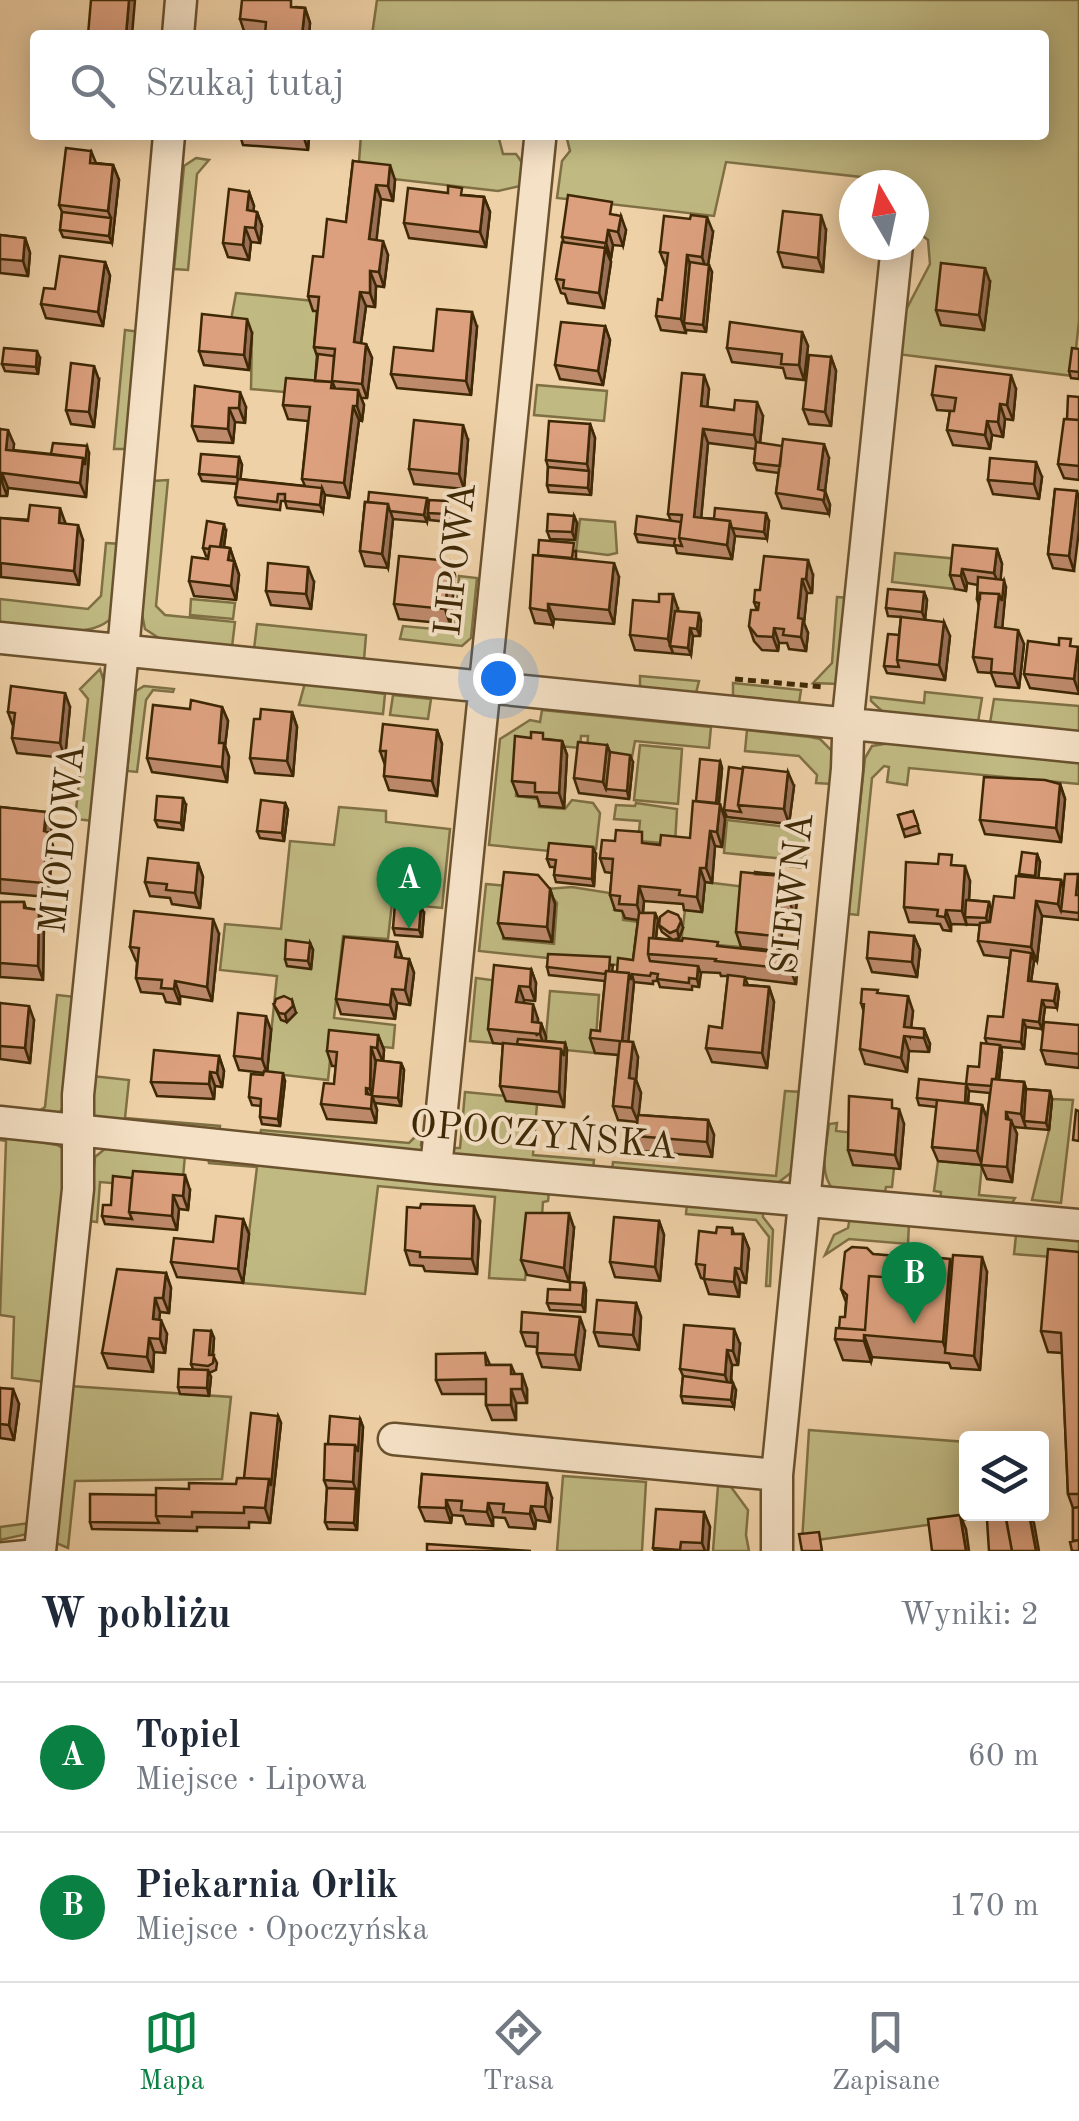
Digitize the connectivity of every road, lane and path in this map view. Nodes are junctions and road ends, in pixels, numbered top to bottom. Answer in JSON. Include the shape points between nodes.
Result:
{"nodes":[{"id":1,"x":181,"y":0,"type":"edge"},
{"id":2,"x":178,"y":30,"type":"edge"},
{"id":3,"x":169,"y":140,"type":"edge"},
{"id":4,"x":540,"y":140,"type":"dead end"},
{"id":5,"x":895,"y":260,"type":"edge"},
{"id":6,"x":0,"y":638,"type":"edge"},
{"id":7,"x":123,"y":651,"type":"junction"},
{"id":8,"x":484,"y":687,"type":"junction"},
{"id":9,"x":849,"y":723,"type":"junction"},
{"id":10,"x":1079,"y":747,"type":"edge"},
{"id":11,"x":0,"y":1122,"type":"edge"},
{"id":12,"x":79,"y":1132,"type":"junction"},
{"id":13,"x":436,"y":1168,"type":"junction"},
{"id":14,"x":802,"y":1200,"type":"junction"},
{"id":15,"x":1079,"y":1225,"type":"edge"},
{"id":16,"x":394,"y":1440,"type":"dead end"},
{"id":17,"x":777,"y":1476,"type":"junction"},
{"id":18,"x":40,"y":1549,"type":"edge"},
{"id":19,"x":0,"y":1551,"type":"edge"},
{"id":20,"x":777,"y":1551,"type":"edge"}],
"edges":[{"from":1,"to":2,"type":"street"},
{"from":3,"to":7,"type":"street","name":"MIODOWA"},
{"from":4,"to":8,"type":"street","name":"LIPOWA"},
{"from":5,"to":9,"type":"street","name":"SIEWNA"},
{"from":6,"to":7,"type":"street"},
{"from":7,"to":8,"type":"street"},
{"from":7,"to":12,"type":"street","name":"MIODOWA"},
{"from":8,"to":9,"type":"street"},
{"from":8,"to":13,"type":"street","name":"LIPOWA"},
{"from":9,"to":10,"type":"street"},
{"from":9,"to":14,"type":"street","name":"SIEWNA"},
{"from":11,"to":12,"type":"street","name":"OPOCZYŃSKA"},
{"from":12,"to":13,"type":"street","name":"OPOCZYŃSKA"},
{"from":12,"to":18,"type":"street","name":"MIODOWA"},
{"from":13,"to":14,"type":"street","name":"OPOCZYŃSKA"},
{"from":14,"to":15,"type":"street","name":"OPOCZYŃSKA"},
{"from":14,"to":17,"type":"street","name":"SIEWNA"},
{"from":16,"to":17,"type":"street"},
{"from":17,"to":20,"type":"street","name":"SIEWNA"},
{"from":18,"to":19,"type":"lane"}]}
